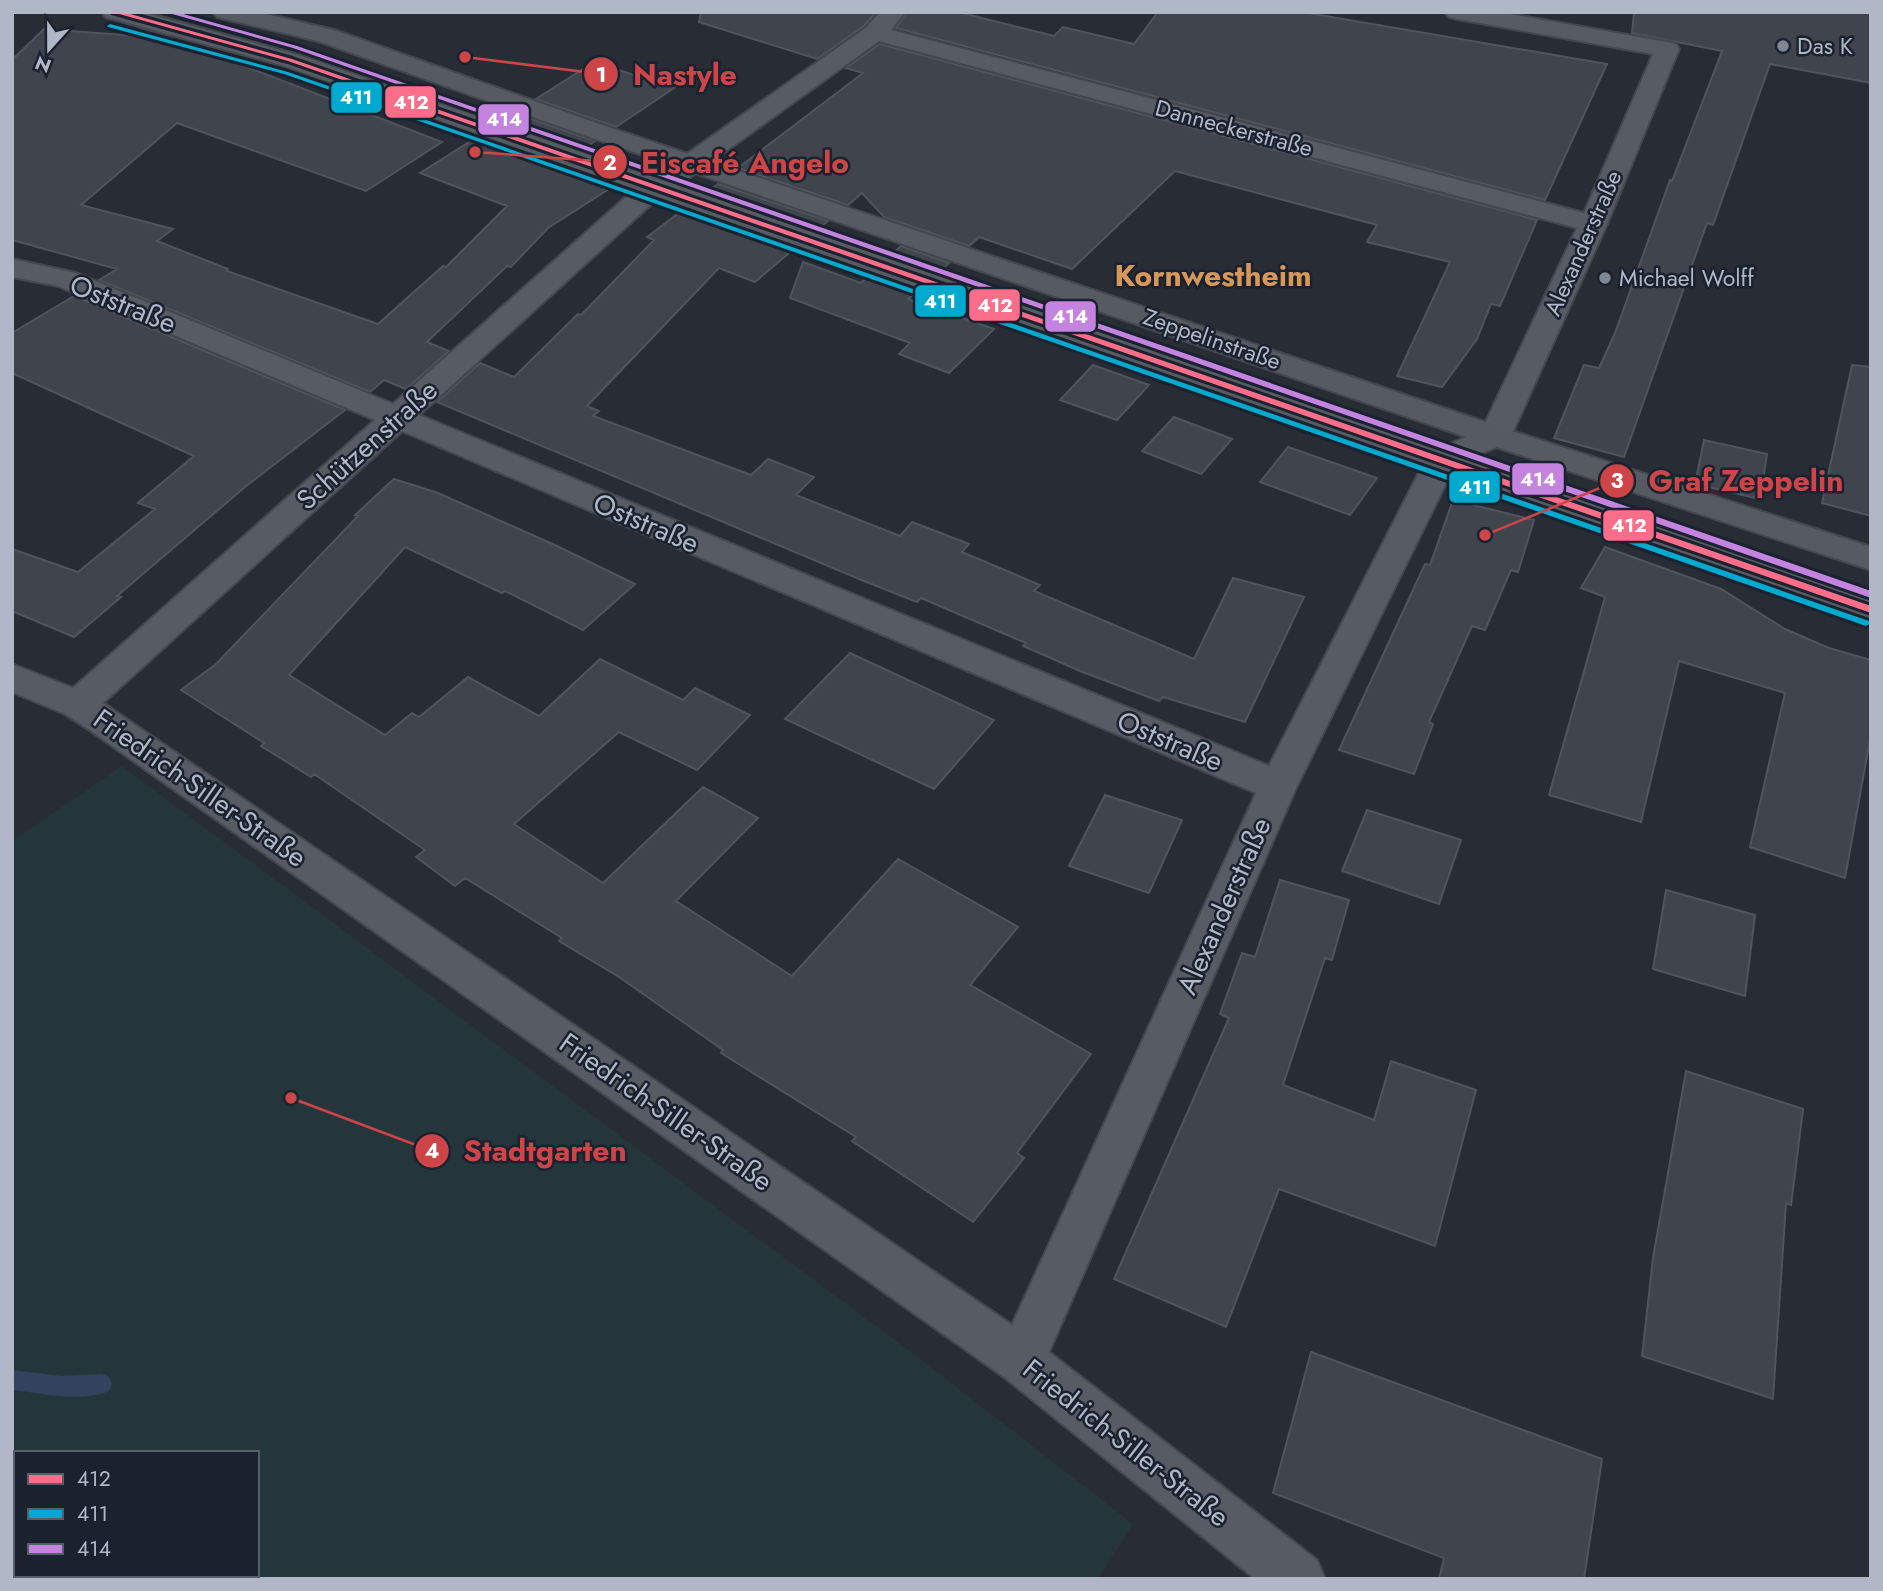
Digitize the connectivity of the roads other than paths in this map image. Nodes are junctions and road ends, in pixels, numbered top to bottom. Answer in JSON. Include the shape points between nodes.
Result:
{"nodes":[{"id":1,"x":114,"y":12,"type":"edge"},
{"id":2,"x":225,"y":12,"type":"edge"},
{"id":3,"x":892,"y":12,"type":"edge"},
{"id":4,"x":1457,"y":12,"type":"edge"},
{"id":5,"x":875,"y":33,"type":"junction"},
{"id":6,"x":691,"y":161,"type":"junction"},
{"id":7,"x":657,"y":187,"type":"junction"},
{"id":8,"x":1593,"y":224,"type":"junction"},
{"id":9,"x":12,"y":268,"type":"edge"},
{"id":10,"x":396,"y":419,"type":"junction"},
{"id":11,"x":1495,"y":436,"type":"junction"},
{"id":12,"x":1442,"y":459,"type":"junction"},
{"id":13,"x":1871,"y":559,"type":"edge"},
{"id":14,"x":1871,"y":610,"type":"edge"},
{"id":15,"x":12,"y":677,"type":"edge"},
{"id":16,"x":78,"y":705,"type":"junction"},
{"id":17,"x":1278,"y":786,"type":"junction"},
{"id":18,"x":1021,"y":1360,"type":"junction"},
{"id":19,"x":1298,"y":1579,"type":"edge"}],
"edges":[{"from":1,"to":7,"type":"street","name":"Zeppelinstraße","via":[[290,60]]},
{"from":2,"to":6,"type":"street","name":"Zeppelinstraße","via":[[325,35]]},
{"from":3,"to":5,"type":"street"},
{"from":4,"to":8,"type":"street","name":"Alexanderstraße","via":[[1667,49]]},
{"from":5,"to":6,"type":"street"},
{"from":5,"to":8,"type":"street","name":"Danneckerstraße"},
{"from":6,"to":7,"type":"street"},
{"from":6,"to":11,"type":"street","name":"Zeppelinstraße"},
{"from":7,"to":10,"type":"street","name":"Schützenstraße"},
{"from":7,"to":12,"type":"street","name":"Zeppelinstraße"},
{"from":8,"to":11,"type":"street","name":"Alexanderstraße"},
{"from":9,"to":10,"type":"street","name":"Oststraße","via":[[66,279]]},
{"from":10,"to":16,"type":"street","name":"Schützenstraße"},
{"from":10,"to":17,"type":"street","name":"Oststraße"},
{"from":11,"to":12,"type":"street"},
{"from":11,"to":13,"type":"street","name":"Zeppelinstraße"},
{"from":12,"to":14,"type":"street","name":"Zeppelinstraße"},
{"from":12,"to":17,"type":"street","name":"Alexanderstraße"},
{"from":15,"to":16,"type":"street","name":"Friedrich-Siller-Straße"},
{"from":16,"to":18,"type":"street","name":"Friedrich-Siller-Straße"},
{"from":17,"to":18,"type":"street","name":"Alexanderstraße"},
{"from":18,"to":19,"type":"street","name":"Friedrich-Siller-Straße"}]}
